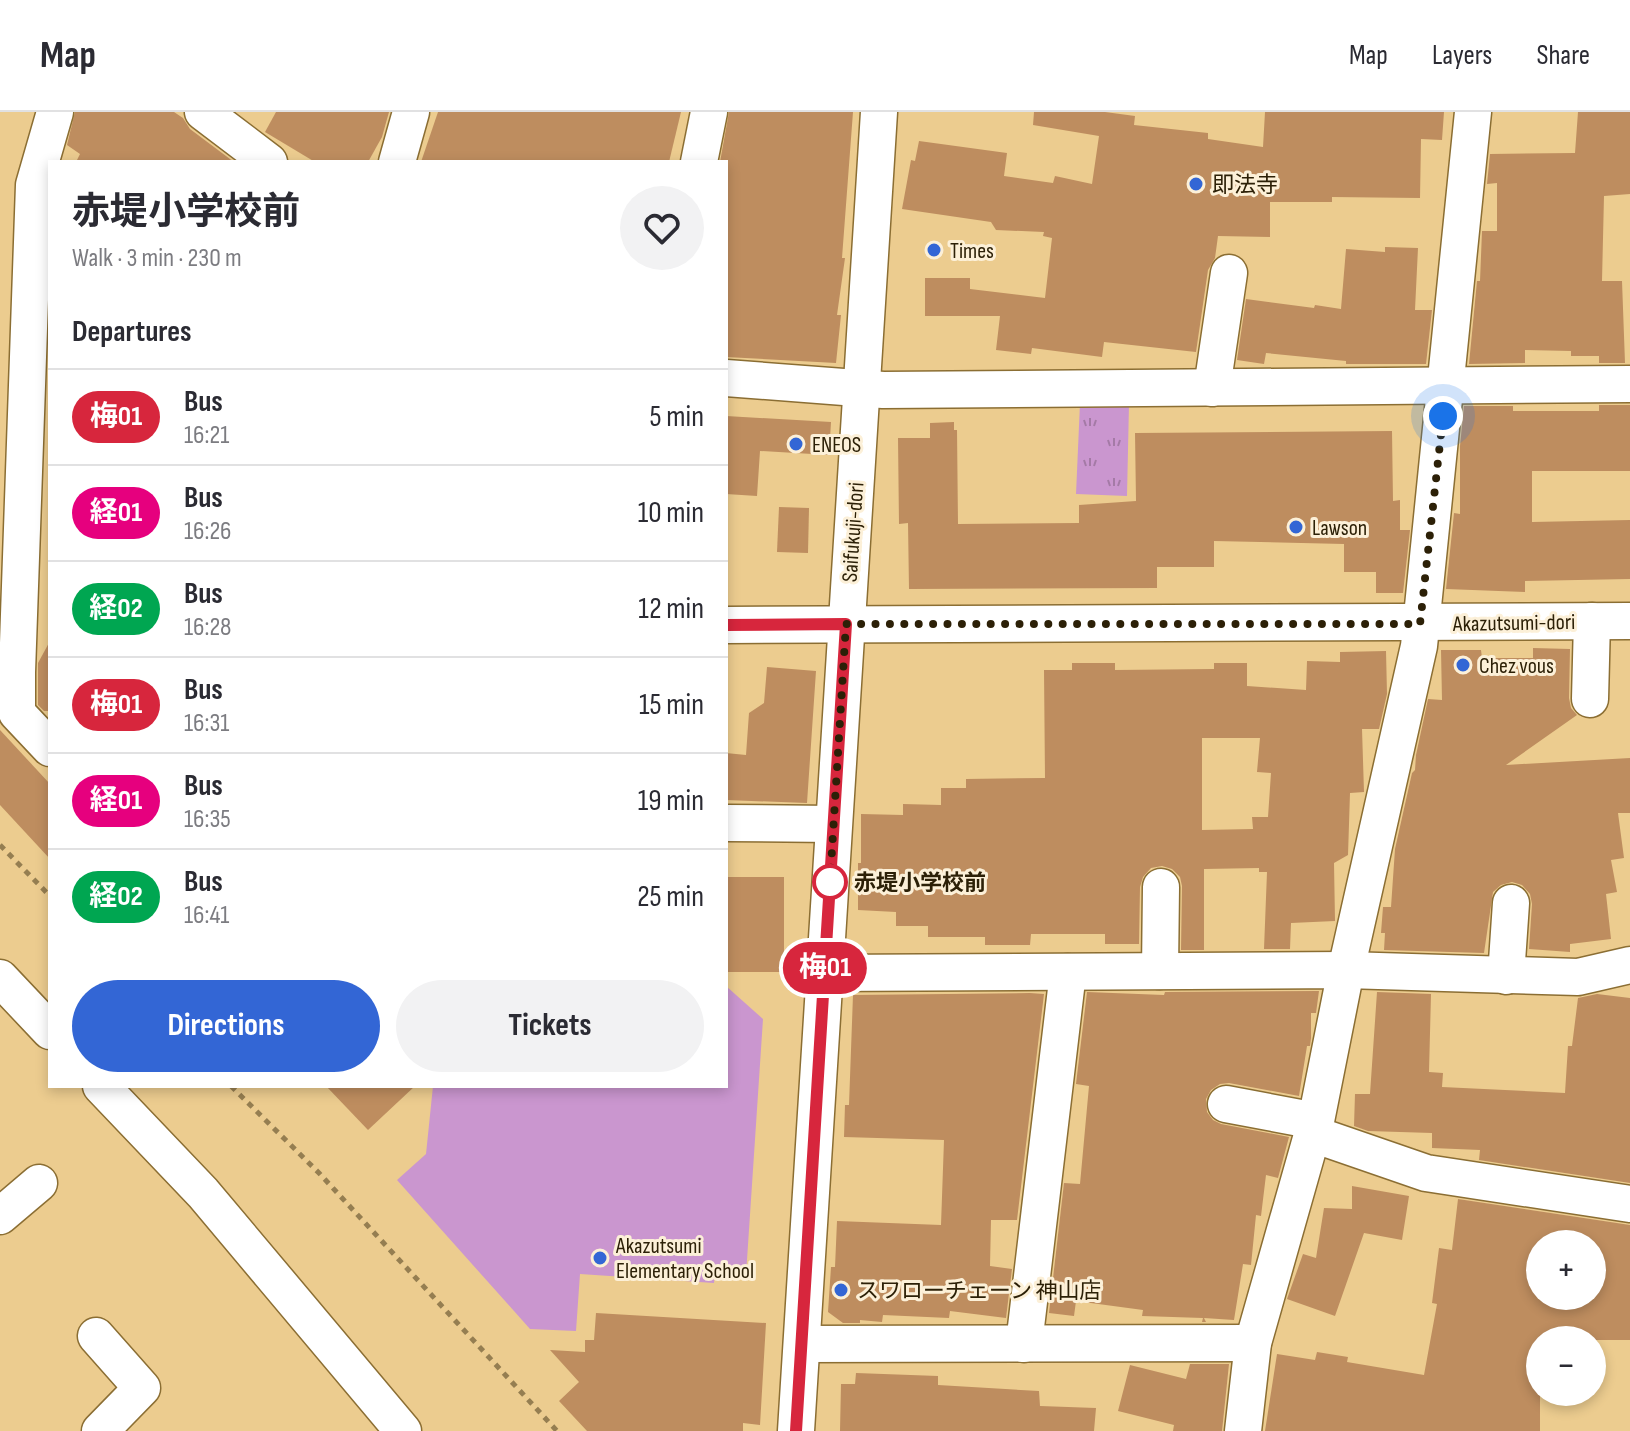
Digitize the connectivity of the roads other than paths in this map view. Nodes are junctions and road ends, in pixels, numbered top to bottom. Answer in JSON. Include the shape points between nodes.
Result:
{"nodes":[{"id":1,"x":55,"y":112,"type":"edge"},
{"id":2,"x":203,"y":112,"type":"edge"},
{"id":3,"x":411,"y":112,"type":"edge"},
{"id":4,"x":709,"y":112,"type":"edge"},
{"id":5,"x":879,"y":112,"type":"edge"},
{"id":6,"x":1473,"y":112,"type":"edge"},
{"id":7,"x":266,"y":160,"type":"edge"},
{"id":8,"x":398,"y":160,"type":"edge"},
{"id":9,"x":699,"y":160,"type":"edge"},
{"id":10,"x":1229,"y":273,"type":"dead end"},
{"id":11,"x":14,"y":312,"type":"edge"},
{"id":12,"x":728,"y":378,"type":"edge"},
{"id":13,"x":1630,"y":384,"type":"edge"},
{"id":14,"x":1446,"y":385,"type":"junction"},
{"id":15,"x":1212,"y":388,"type":"junction"},
{"id":16,"x":860,"y":389,"type":"junction"},
{"id":17,"x":1592,"y":621,"type":"junction"},
{"id":18,"x":1630,"y":621,"type":"edge"},
{"id":19,"x":846,"y":624,"type":"junction"},
{"id":20,"x":1420,"y":624,"type":"junction"},
{"id":21,"x":728,"y":625,"type":"edge"},
{"id":22,"x":23,"y":626,"type":"edge"},
{"id":23,"x":1590,"y":699,"type":"dead end"},
{"id":24,"x":48,"y":746,"type":"edge"},
{"id":25,"x":728,"y":823,"type":"edge"},
{"id":26,"x":833,"y":824,"type":"junction"},
{"id":27,"x":1161,"y":887,"type":"dead end"},
{"id":28,"x":1511,"y":903,"type":"dead end"},
{"id":29,"x":1630,"y":965,"type":"edge"},
{"id":30,"x":1346,"y":970,"type":"junction"},
{"id":31,"x":1160,"y":971,"type":"junction"},
{"id":32,"x":1068,"y":972,"type":"junction"},
{"id":33,"x":825,"y":973,"type":"junction"},
{"id":34,"x":1506,"y":976,"type":"junction"},
{"id":35,"x":0,"y":978,"type":"edge"},
{"id":36,"x":48,"y":1029,"type":"edge"},
{"id":37,"x":106,"y":1088,"type":"edge"},
{"id":38,"x":1226,"y":1104,"type":"dead end"},
{"id":39,"x":1314,"y":1127,"type":"junction"},
{"id":40,"x":39,"y":1183,"type":"dead end"},
{"id":41,"x":1630,"y":1204,"type":"edge"},
{"id":42,"x":0,"y":1216,"type":"edge"},
{"id":43,"x":96,"y":1336,"type":"dead end"},
{"id":44,"x":1253,"y":1343,"type":"junction"},
{"id":45,"x":802,"y":1344,"type":"junction"},
{"id":46,"x":1024,"y":1344,"type":"junction"},
{"id":47,"x":100,"y":1431,"type":"edge"},
{"id":48,"x":403,"y":1431,"type":"edge"},
{"id":49,"x":796,"y":1431,"type":"edge"},
{"id":50,"x":1243,"y":1431,"type":"edge"}],
"edges":[{"from":1,"to":11,"type":"street","via":[[34,185]]},
{"from":2,"to":7,"type":"street"},
{"from":3,"to":8,"type":"street"},
{"from":4,"to":9,"type":"street"},
{"from":5,"to":16,"type":"street","name":"Saifukuji-dori"},
{"from":6,"to":14,"type":"street"},
{"from":10,"to":15,"type":"street"},
{"from":11,"to":22,"type":"street"},
{"from":12,"to":16,"type":"street"},
{"from":13,"to":14,"type":"street"},
{"from":14,"to":15,"type":"street"},
{"from":14,"to":20,"type":"street"},
{"from":15,"to":16,"type":"street"},
{"from":16,"to":19,"type":"street","name":"Saifukuji-dori"},
{"from":17,"to":18,"type":"street","name":"Akazutsumi-dori"},
{"from":17,"to":20,"type":"street","name":"Akazutsumi-dori"},
{"from":17,"to":23,"type":"street"},
{"from":19,"to":20,"type":"street","name":"Akazutsumi-dori"},
{"from":19,"to":21,"type":"street","name":"Akazutsumi-dori"},
{"from":19,"to":26,"type":"street","name":"Saifukuji-dori"},
{"from":20,"to":30,"type":"street"},
{"from":22,"to":24,"type":"street","via":[[17,713]]},
{"from":25,"to":26,"type":"street"},
{"from":26,"to":33,"type":"street","name":"Saifukuji-dori"},
{"from":27,"to":31,"type":"street"},
{"from":28,"to":34,"type":"street"},
{"from":29,"to":34,"type":"street","via":[[1578,977]]},
{"from":30,"to":31,"type":"street"},
{"from":30,"to":34,"type":"street"},
{"from":30,"to":39,"type":"street"},
{"from":31,"to":32,"type":"street"},
{"from":32,"to":33,"type":"street"},
{"from":32,"to":46,"type":"street"},
{"from":33,"to":45,"type":"street","name":"Saifukuji-dori"},
{"from":35,"to":36,"type":"street"},
{"from":37,"to":48,"type":"street","via":[[203,1193]]},
{"from":38,"to":39,"type":"street"},
{"from":39,"to":41,"type":"street","via":[[1426,1173]]},
{"from":39,"to":44,"type":"street"},
{"from":40,"to":42,"type":"street"},
{"from":43,"to":47,"type":"street","via":[[142,1388]]},
{"from":44,"to":46,"type":"street"},
{"from":44,"to":50,"type":"street"},
{"from":45,"to":46,"type":"street"},
{"from":45,"to":49,"type":"street","name":"Saifukuji-dori"}]}
